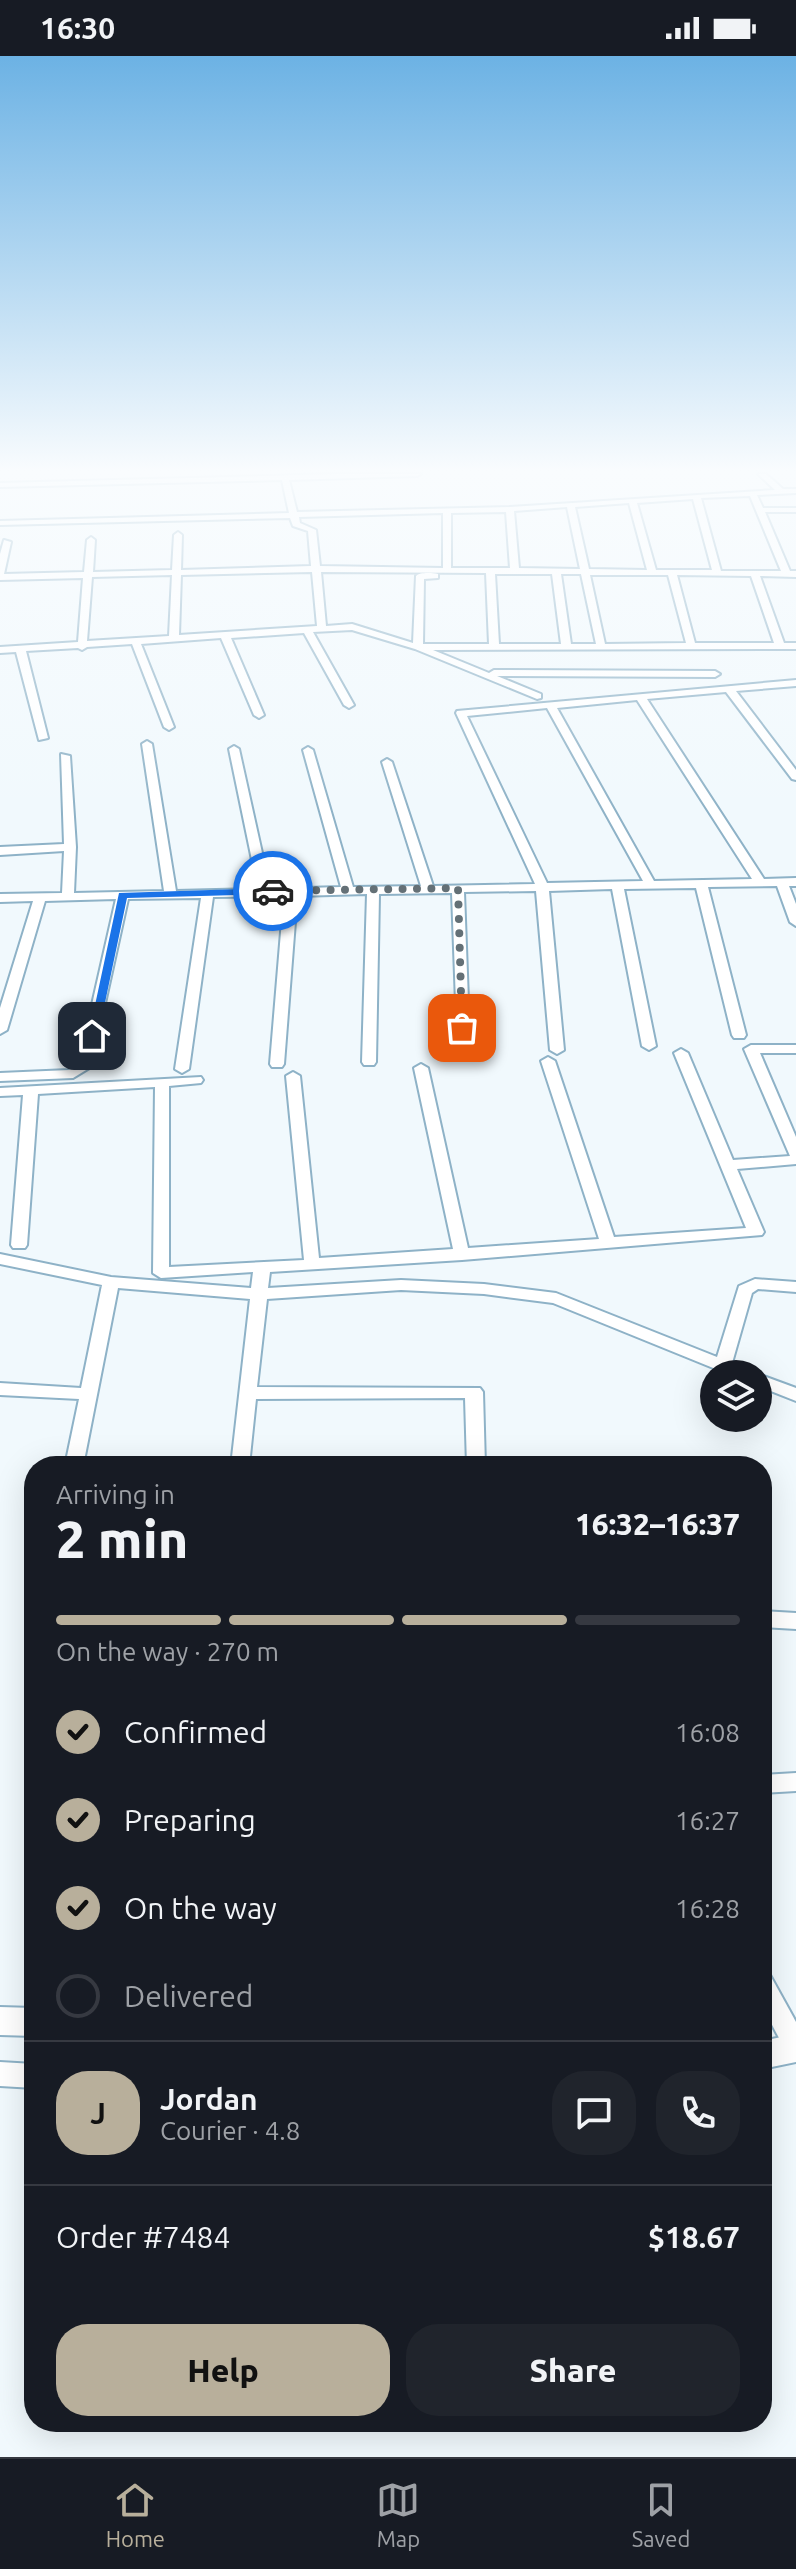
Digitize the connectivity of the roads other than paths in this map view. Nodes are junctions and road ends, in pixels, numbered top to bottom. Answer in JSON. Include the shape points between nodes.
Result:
{"nodes":[{"id":1,"x":89,"y":586,"type":"edge"},
{"id":2,"x":177,"y":586,"type":"edge"},
{"id":3,"x":317,"y":586,"type":"edge"},
{"id":4,"x":420,"y":586,"type":"edge"},
{"id":5,"x":491,"y":586,"type":"edge"},
{"id":6,"x":558,"y":586,"type":"edge"},
{"id":7,"x":588,"y":586,"type":"edge"},
{"id":8,"x":676,"y":586,"type":"edge"},
{"id":9,"x":759,"y":586,"type":"edge"},
{"id":10,"x":322,"y":628,"type":"junction"},
{"id":11,"x":307,"y":630,"type":"junction"},
{"id":12,"x":225,"y":636,"type":"junction"},
{"id":13,"x":174,"y":640,"type":"junction"},
{"id":14,"x":136,"y":643,"type":"junction"},
{"id":15,"x":494,"y":645,"type":"junction"},
{"id":16,"x":566,"y":645,"type":"junction"},
{"id":17,"x":601,"y":645,"type":"junction"},
{"id":18,"x":649,"y":646,"type":"junction"},
{"id":19,"x":691,"y":646,"type":"junction"},
{"id":20,"x":780,"y":646,"type":"junction"},
{"id":21,"x":796,"y":646,"type":"edge"},
{"id":22,"x":82,"y":647,"type":"junction"},
{"id":23,"x":418,"y":647,"type":"junction"},
{"id":24,"x":0,"y":650,"type":"edge"},
{"id":25,"x":21,"y":651,"type":"junction"},
{"id":26,"x":484,"y":673,"type":"junction"},
{"id":27,"x":656,"y":674,"type":"junction"},
{"id":28,"x":715,"y":674,"type":"dead end"},
{"id":29,"x":796,"y":683,"type":"edge"},
{"id":30,"x":729,"y":689,"type":"junction"},
{"id":31,"x":537,"y":696,"type":"dead end"},
{"id":32,"x":640,"y":697,"type":"junction"},
{"id":33,"x":349,"y":705,"type":"dead end"},
{"id":34,"x":550,"y":705,"type":"junction"},
{"id":35,"x":259,"y":715,"type":"dead end"},
{"id":36,"x":169,"y":727,"type":"dead end"},
{"id":37,"x":43,"y":738,"type":"dead end"},
{"id":38,"x":147,"y":744,"type":"dead end"},
{"id":39,"x":234,"y":749,"type":"dead end"},
{"id":40,"x":308,"y":750,"type":"dead end"},
{"id":41,"x":65,"y":756,"type":"dead end"},
{"id":42,"x":387,"y":762,"type":"dead end"},
{"id":43,"x":796,"y":777,"type":"edge"},
{"id":44,"x":70,"y":847,"type":"junction"},
{"id":45,"x":0,"y":851,"type":"edge"},
{"id":46,"x":760,"y":882,"type":"junction"},
{"id":47,"x":789,"y":882,"type":"edge"},
{"id":48,"x":650,"y":884,"type":"junction"},
{"id":49,"x":701,"y":884,"type":"junction"},
{"id":50,"x":617,"y":885,"type":"junction"},
{"id":51,"x":542,"y":886,"type":"junction"},
{"id":52,"x":458,"y":888,"type":"junction"},
{"id":53,"x":428,"y":889,"type":"junction"},
{"id":54,"x":348,"y":890,"type":"junction"},
{"id":55,"x":373,"y":890,"type":"junction"},
{"id":56,"x":291,"y":891,"type":"junction"},
{"id":57,"x":265,"y":892,"type":"junction"},
{"id":58,"x":170,"y":893,"type":"junction"},
{"id":59,"x":208,"y":893,"type":"junction"},
{"id":60,"x":123,"y":895,"type":"junction"},
{"id":61,"x":68,"y":896,"type":"junction"},
{"id":62,"x":40,"y":897,"type":"junction"},
{"id":63,"x":0,"y":898,"type":"edge"},
{"id":64,"x":796,"y":922,"type":"edge"},
{"id":65,"x":0,"y":1030,"type":"edge"},
{"id":66,"x":739,"y":1035,"type":"dead end"},
{"id":67,"x":649,"y":1046,"type":"dead end"},
{"id":68,"x":796,"y":1049,"type":"edge"},
{"id":69,"x":681,"y":1053,"type":"dead end"},
{"id":70,"x":463,"y":1055,"type":"dead end"},
{"id":71,"x":369,"y":1062,"type":"dead end"},
{"id":72,"x":277,"y":1064,"type":"dead end"},
{"id":73,"x":421,"y":1068,"type":"dead end"},
{"id":74,"x":182,"y":1069,"type":"dead end"},
{"id":75,"x":293,"y":1076,"type":"dead end"},
{"id":76,"x":0,"y":1077,"type":"edge"},
{"id":77,"x":196,"y":1080,"type":"dead end"},
{"id":78,"x":162,"y":1082,"type":"junction"},
{"id":79,"x":31,"y":1090,"type":"junction"},
{"id":80,"x":0,"y":1092,"type":"edge"},
{"id":81,"x":796,"y":1154,"type":"edge"},
{"id":82,"x":796,"y":1160,"type":"edge"},
{"id":83,"x":728,"y":1165,"type":"junction"},
{"id":84,"x":608,"y":1243,"type":"junction"},
{"id":85,"x":19,"y":1245,"type":"dead end"},
{"id":86,"x":462,"y":1255,"type":"junction"},
{"id":87,"x":0,"y":1259,"type":"edge"},
{"id":88,"x":312,"y":1264,"type":"junction"},
{"id":89,"x":262,"y":1267,"type":"junction"},
{"id":90,"x":111,"y":1282,"type":"junction"},
{"id":91,"x":796,"y":1287,"type":"edge"},
{"id":92,"x":258,"y":1294,"type":"junction"},
{"id":93,"x":711,"y":1360,"type":"edge"},
{"id":94,"x":724,"y":1360,"type":"edge"},
{"id":95,"x":772,"y":1386,"type":"edge"},
{"id":96,"x":0,"y":1389,"type":"edge"},
{"id":97,"x":248,"y":1393,"type":"junction"},
{"id":98,"x":88,"y":1394,"type":"junction"},
{"id":99,"x":796,"y":1395,"type":"edge"},
{"id":100,"x":76,"y":1456,"type":"edge"},
{"id":101,"x":241,"y":1456,"type":"edge"},
{"id":102,"x":476,"y":1456,"type":"edge"},
{"id":103,"x":772,"y":1620,"type":"edge"},
{"id":104,"x":796,"y":1621,"type":"edge"},
{"id":105,"x":796,"y":1782,"type":"edge"},
{"id":106,"x":772,"y":1783,"type":"edge"},
{"id":107,"x":772,"y":2002,"type":"edge"},
{"id":108,"x":0,"y":2021,"type":"edge"},
{"id":109,"x":24,"y":2022,"type":"edge"},
{"id":110,"x":796,"y":2047,"type":"edge"},
{"id":111,"x":772,"y":2053,"type":"edge"},
{"id":112,"x":0,"y":2074,"type":"edge"},
{"id":113,"x":24,"y":2075,"type":"edge"}],
"edges":[{"from":1,"to":22,"type":"street"},
{"from":2,"to":13,"type":"street"},
{"from":3,"to":10,"type":"street"},
{"from":4,"to":23,"type":"street"},
{"from":5,"to":15,"type":"street"},
{"from":6,"to":16,"type":"street"},
{"from":7,"to":17,"type":"street"},
{"from":8,"to":19,"type":"street"},
{"from":9,"to":20,"type":"street"},
{"from":10,"to":11,"type":"street"},
{"from":10,"to":23,"type":"street","via":[[362,628]]},
{"from":11,"to":12,"type":"street"},
{"from":11,"to":33,"type":"street"},
{"from":12,"to":13,"type":"street"},
{"from":12,"to":35,"type":"street"},
{"from":13,"to":14,"type":"street"},
{"from":14,"to":22,"type":"street"},
{"from":14,"to":36,"type":"street"},
{"from":15,"to":16,"type":"street"},
{"from":15,"to":23,"type":"street"},
{"from":16,"to":17,"type":"street"},
{"from":17,"to":18,"type":"street"},
{"from":18,"to":19,"type":"street"},
{"from":18,"to":27,"type":"street"},
{"from":19,"to":20,"type":"street"},
{"from":20,"to":21,"type":"street"},
{"from":22,"to":25,"type":"street"},
{"from":23,"to":26,"type":"street"},
{"from":24,"to":25,"type":"street"},
{"from":25,"to":37,"type":"street"},
{"from":26,"to":27,"type":"street"},
{"from":26,"to":31,"type":"street"},
{"from":27,"to":28,"type":"street"},
{"from":29,"to":30,"type":"street"},
{"from":30,"to":32,"type":"street"},
{"from":30,"to":43,"type":"street"},
{"from":32,"to":34,"type":"street"},
{"from":32,"to":46,"type":"street"},
{"from":34,"to":48,"type":"street"},
{"from":34,"to":51,"type":"street","via":[[461,713]]},
{"from":38,"to":58,"type":"street"},
{"from":39,"to":57,"type":"street"},
{"from":40,"to":54,"type":"street"},
{"from":41,"to":44,"type":"street"},
{"from":42,"to":53,"type":"street"},
{"from":44,"to":45,"type":"street"},
{"from":44,"to":61,"type":"street"},
{"from":46,"to":47,"type":"street"},
{"from":46,"to":49,"type":"street"},
{"from":47,"to":64,"type":"street"},
{"from":48,"to":49,"type":"street"},
{"from":48,"to":50,"type":"street"},
{"from":49,"to":66,"type":"street"},
{"from":50,"to":51,"type":"street"},
{"from":50,"to":67,"type":"street"},
{"from":51,"to":52,"type":"street"},
{"from":51,"to":84,"type":"street","via":[[553,1055]]},
{"from":52,"to":53,"type":"street"},
{"from":52,"to":70,"type":"street"},
{"from":53,"to":55,"type":"street"},
{"from":54,"to":55,"type":"street"},
{"from":54,"to":56,"type":"street"},
{"from":55,"to":71,"type":"street"},
{"from":56,"to":57,"type":"street"},
{"from":56,"to":72,"type":"street"},
{"from":57,"to":59,"type":"street"},
{"from":58,"to":59,"type":"street"},
{"from":58,"to":60,"type":"street"},
{"from":59,"to":74,"type":"street"},
{"from":60,"to":61,"type":"street"},
{"from":60,"to":76,"type":"street","via":[[86,1064],[73,1074]]},
{"from":61,"to":62,"type":"street"},
{"from":62,"to":63,"type":"street"},
{"from":62,"to":65,"type":"street"},
{"from":68,"to":81,"type":"street","via":[[751,1049]]},
{"from":69,"to":83,"type":"street"},
{"from":73,"to":86,"type":"street"},
{"from":75,"to":88,"type":"street"},
{"from":77,"to":78,"type":"street"},
{"from":78,"to":79,"type":"street"},
{"from":78,"to":89,"type":"street","via":[[161,1273]]},
{"from":79,"to":80,"type":"street"},
{"from":79,"to":85,"type":"street"},
{"from":82,"to":83,"type":"street"},
{"from":83,"to":84,"type":"street","via":[[756,1232]]},
{"from":84,"to":86,"type":"street"},
{"from":86,"to":88,"type":"street"},
{"from":87,"to":90,"type":"street"},
{"from":88,"to":89,"type":"street"},
{"from":89,"to":92,"type":"street"},
{"from":90,"to":92,"type":"street"},
{"from":90,"to":98,"type":"street"},
{"from":91,"to":94,"type":"street","via":[[755,1284],[745,1290]]},
{"from":92,"to":93,"type":"street","via":[[401,1285],[556,1298]]},
{"from":92,"to":97,"type":"street"},
{"from":95,"to":99,"type":"street"},
{"from":96,"to":98,"type":"street"},
{"from":97,"to":101,"type":"street"},
{"from":97,"to":102,"type":"street","via":[[474,1392]]},
{"from":98,"to":100,"type":"street"},
{"from":103,"to":104,"type":"street"},
{"from":105,"to":106,"type":"street"},
{"from":107,"to":110,"type":"street"},
{"from":108,"to":109,"type":"street"},
{"from":110,"to":111,"type":"street"},
{"from":112,"to":113,"type":"street"}]}
